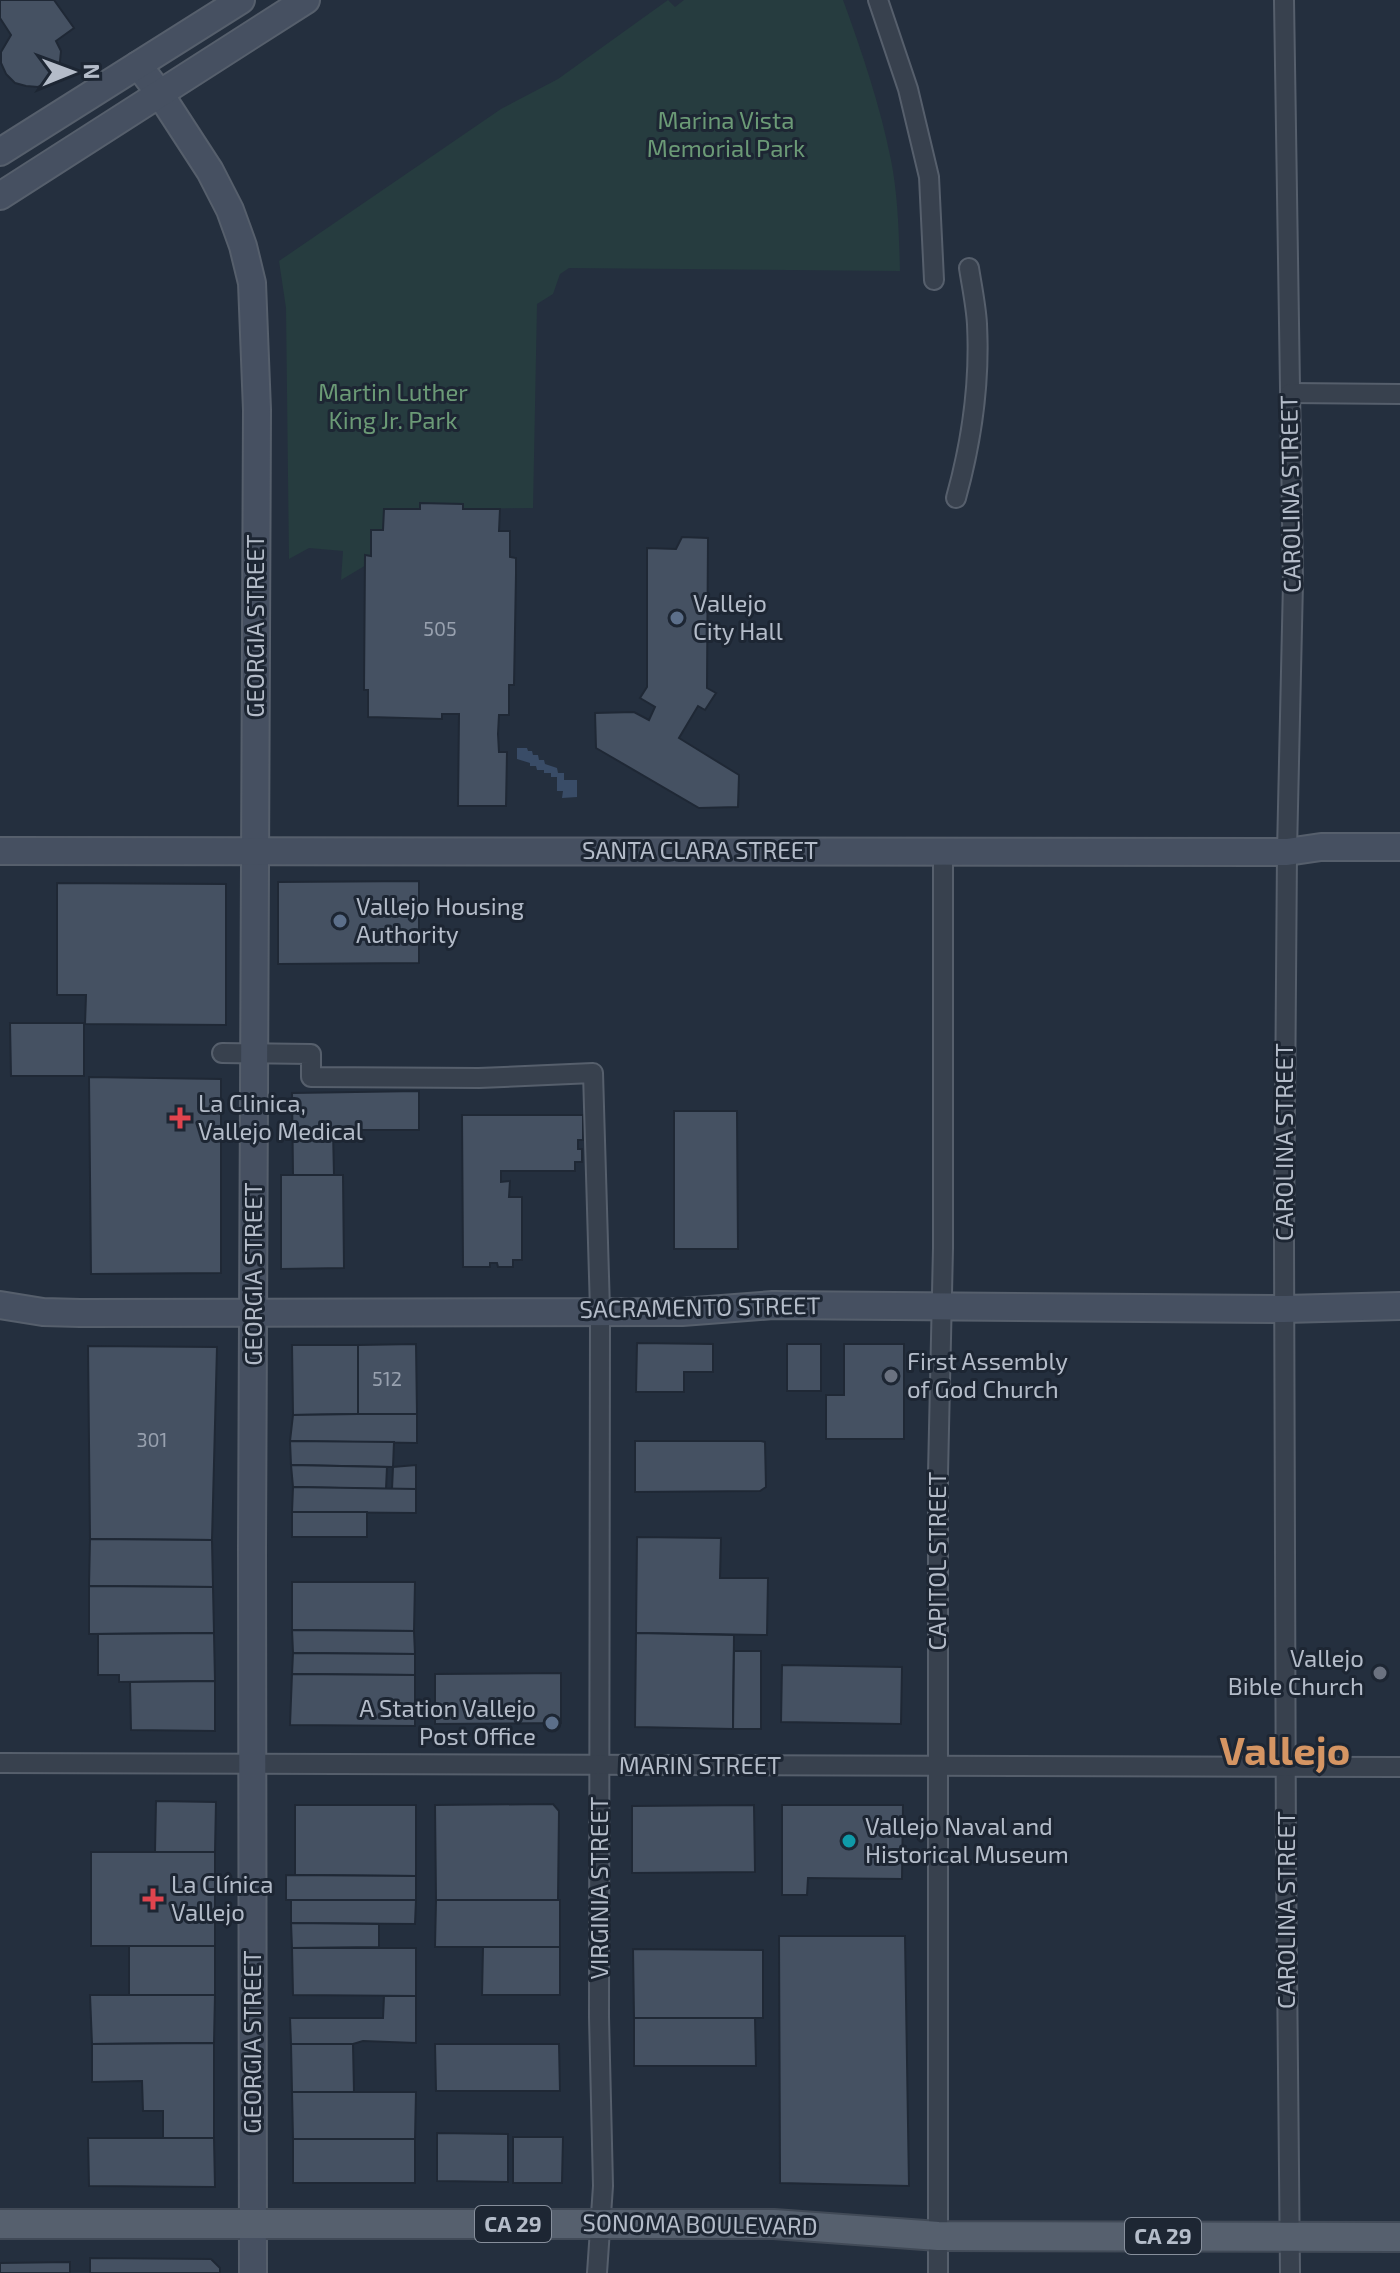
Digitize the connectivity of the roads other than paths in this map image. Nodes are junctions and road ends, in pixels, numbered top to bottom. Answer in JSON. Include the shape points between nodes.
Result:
{"nodes":[{"id":1,"x":241,"y":0,"type":"edge"},
{"id":2,"x":306,"y":0,"type":"edge"},
{"id":3,"x":878,"y":0,"type":"edge"},
{"id":4,"x":1284,"y":5,"type":"edge"},
{"id":5,"x":138,"y":65,"type":"junction"},
{"id":6,"x":160,"y":94,"type":"junction"},
{"id":7,"x":0,"y":152,"type":"edge"},
{"id":8,"x":0,"y":196,"type":"edge"},
{"id":9,"x":969,"y":268,"type":"dead end"},
{"id":10,"x":934,"y":280,"type":"dead end"},
{"id":11,"x":1290,"y":393,"type":"junction"},
{"id":12,"x":1400,"y":394,"type":"edge"},
{"id":13,"x":956,"y":498,"type":"dead end"},
{"id":14,"x":1400,"y":847,"type":"edge"},
{"id":15,"x":943,"y":850,"type":"junction"},
{"id":16,"x":0,"y":851,"type":"edge"},
{"id":17,"x":1287,"y":852,"type":"junction"},
{"id":18,"x":256,"y":853,"type":"junction"},
{"id":19,"x":255,"y":1052,"type":"junction"},
{"id":20,"x":222,"y":1053,"type":"dead end"},
{"id":21,"x":0,"y":1305,"type":"edge"},
{"id":22,"x":943,"y":1305,"type":"junction"},
{"id":23,"x":1400,"y":1306,"type":"edge"},
{"id":24,"x":1285,"y":1309,"type":"junction"},
{"id":25,"x":600,"y":1310,"type":"junction"},
{"id":26,"x":254,"y":1312,"type":"junction"},
{"id":27,"x":0,"y":1763,"type":"edge"},
{"id":28,"x":252,"y":1764,"type":"junction"},
{"id":29,"x":600,"y":1765,"type":"junction"},
{"id":30,"x":938,"y":1767,"type":"junction"},
{"id":31,"x":1287,"y":1767,"type":"junction"},
{"id":32,"x":1400,"y":1767,"type":"edge"},
{"id":33,"x":0,"y":2224,"type":"edge"},
{"id":34,"x":254,"y":2224,"type":"junction"},
{"id":35,"x":600,"y":2224,"type":"junction"},
{"id":36,"x":938,"y":2236,"type":"junction"},
{"id":37,"x":1290,"y":2237,"type":"junction"},
{"id":38,"x":1400,"y":2237,"type":"edge"},
{"id":39,"x":253,"y":2273,"type":"edge"},
{"id":40,"x":597,"y":2273,"type":"edge"},
{"id":41,"x":938,"y":2273,"type":"edge"},
{"id":42,"x":1290,"y":2273,"type":"edge"}],
"edges":[{"from":1,"to":5,"type":"main road"},
{"from":2,"to":6,"type":"main road"},
{"from":3,"to":10,"type":"street","via":[[908,89],[929,177]]},
{"from":4,"to":11,"type":"street","name":"CAROLINA STREET"},
{"from":5,"to":6,"type":"main road","name":"GEORGIA STREET"},
{"from":5,"to":7,"type":"main road"},
{"from":6,"to":8,"type":"main road"},
{"from":6,"to":18,"type":"main road","name":"GEORGIA STREET","via":[[230,210],[252,283],[257,410]]},
{"from":9,"to":13,"type":"street","via":[[977,324],[974,403],[969,452]]},
{"from":11,"to":12,"type":"street"},
{"from":11,"to":17,"type":"street","name":"CAROLINA STREET","via":[[1293,582]]},
{"from":14,"to":17,"type":"main road","name":"SANTA CLARA STREET"},
{"from":15,"to":17,"type":"main road","name":"SANTA CLARA STREET"},
{"from":15,"to":18,"type":"main road","name":"SANTA CLARA STREET"},
{"from":15,"to":22,"type":"street","name":"CAPITOL STREET"},
{"from":16,"to":18,"type":"main road","name":"SANTA CLARA STREET"},
{"from":17,"to":24,"type":"street","name":"CAROLINA STREET"},
{"from":18,"to":19,"type":"main road","name":"GEORGIA STREET"},
{"from":19,"to":20,"type":"street"},
{"from":19,"to":25,"type":"street","name":"VIRGINIA STREET","via":[[311,1054],[311,1077],[593,1073]]},
{"from":19,"to":26,"type":"main road","name":"GEORGIA STREET"},
{"from":21,"to":26,"type":"main road","name":"SACRAMENTO STREET","via":[[43,1312]]},
{"from":22,"to":24,"type":"main road","name":"SACRAMENTO STREET"},
{"from":22,"to":25,"type":"main road","name":"SACRAMENTO STREET"},
{"from":22,"to":30,"type":"street","name":"CAPITOL STREET"},
{"from":23,"to":24,"type":"main road","name":"SACRAMENTO STREET"},
{"from":24,"to":31,"type":"street","name":"CAROLINA STREET"},
{"from":25,"to":26,"type":"main road","name":"SACRAMENTO STREET"},
{"from":25,"to":29,"type":"street","name":"VIRGINIA STREET"},
{"from":26,"to":28,"type":"main road","name":"GEORGIA STREET"},
{"from":27,"to":28,"type":"street","name":"MARIN STREET"},
{"from":28,"to":29,"type":"street","name":"MARIN STREET"},
{"from":28,"to":34,"type":"main road","name":"GEORGIA STREET"},
{"from":29,"to":30,"type":"street","name":"MARIN STREET"},
{"from":29,"to":35,"type":"street","name":"VIRGINIA STREET"},
{"from":30,"to":31,"type":"street","name":"MARIN STREET"},
{"from":30,"to":36,"type":"street","name":"CAPITOL STREET"},
{"from":31,"to":32,"type":"street","name":"MARIN STREET"},
{"from":31,"to":37,"type":"street","name":"CAROLINA STREET"},
{"from":33,"to":34,"type":"main road","name":"SONOMA BOULEVARD","number":"CA 29"},
{"from":34,"to":35,"type":"main road","name":"SONOMA BOULEVARD","number":"CA 29"},
{"from":34,"to":39,"type":"main road","name":"GEORGIA STREET"},
{"from":35,"to":36,"type":"main road","name":"SONOMA BOULEVARD","number":"CA 29","via":[[807,2225]]},
{"from":35,"to":40,"type":"street","name":"VIRGINIA STREET"},
{"from":36,"to":37,"type":"main road","name":"SONOMA BOULEVARD","number":"CA 29"},
{"from":36,"to":41,"type":"street","name":"CAPITOL STREET"},
{"from":37,"to":38,"type":"main road","name":"SONOMA BOULEVARD","number":"CA 29"},
{"from":37,"to":42,"type":"street","name":"CAROLINA STREET"}]}
